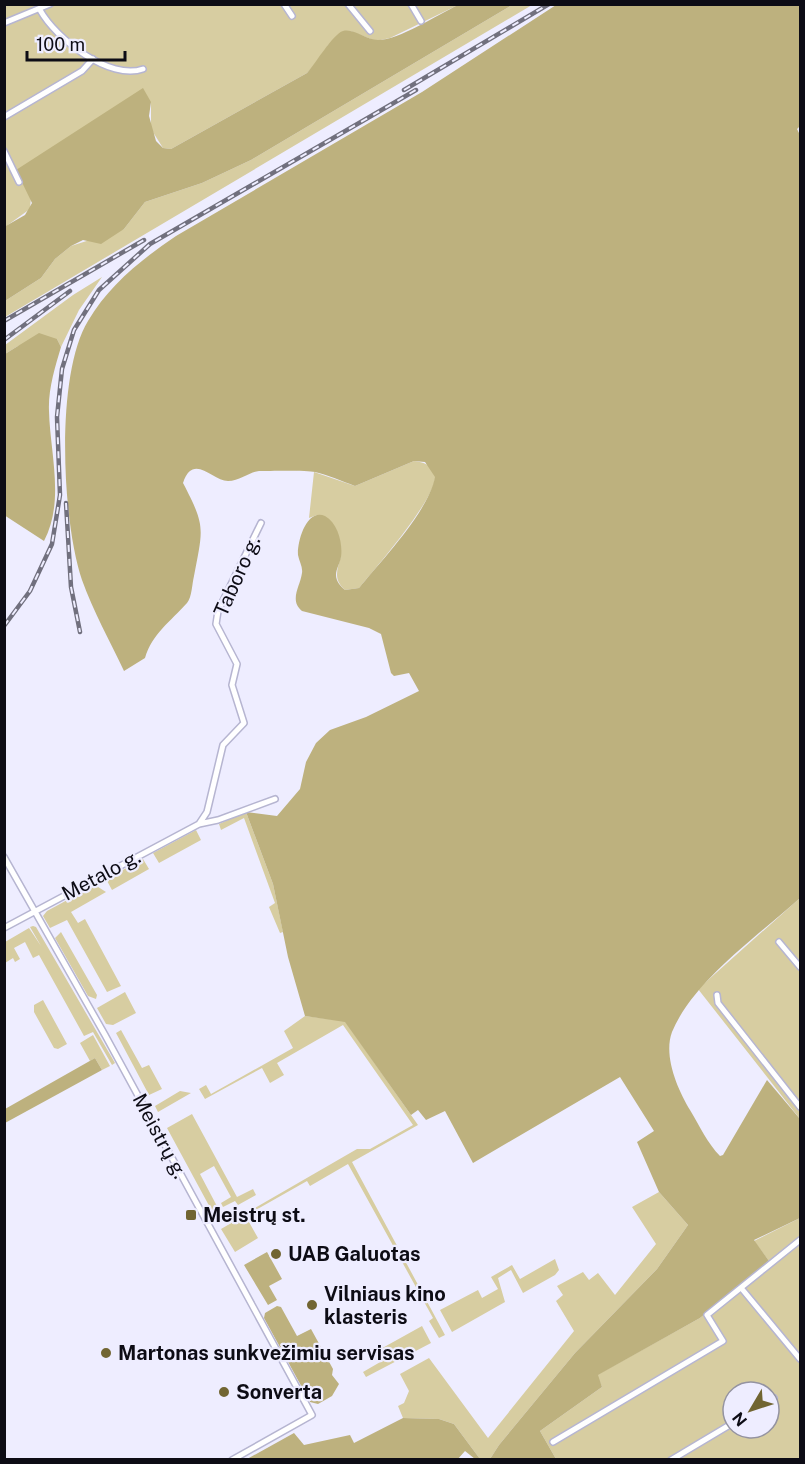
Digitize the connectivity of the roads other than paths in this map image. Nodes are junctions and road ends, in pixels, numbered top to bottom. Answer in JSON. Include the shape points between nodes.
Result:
{"nodes":[{"id":1,"x":50,"y":4,"type":"edge"},
{"id":2,"x":284,"y":4,"type":"edge"},
{"id":3,"x":348,"y":4,"type":"edge"},
{"id":4,"x":411,"y":4,"type":"edge"},
{"id":5,"x":40,"y":10,"type":"junction"},
{"id":6,"x":292,"y":16,"type":"dead end"},
{"id":7,"x":421,"y":21,"type":"dead end"},
{"id":8,"x":4,"y":23,"type":"edge"},
{"id":9,"x":370,"y":32,"type":"dead end"},
{"id":10,"x":93,"y":59,"type":"junction"},
{"id":11,"x":143,"y":69,"type":"dead end"},
{"id":12,"x":4,"y":117,"type":"edge"},
{"id":13,"x":4,"y":151,"type":"edge"},
{"id":14,"x":19,"y":182,"type":"dead end"},
{"id":15,"x":261,"y":524,"type":"dead end"},
{"id":16,"x":275,"y":799,"type":"dead end"},
{"id":17,"x":199,"y":824,"type":"junction"},
{"id":18,"x":4,"y":857,"type":"edge"},
{"id":19,"x":35,"y":911,"type":"junction"},
{"id":20,"x":4,"y":928,"type":"edge"},
{"id":21,"x":779,"y":942,"type":"dead end"},
{"id":22,"x":801,"y":967,"type":"edge"},
{"id":23,"x":717,"y":995,"type":"dead end"},
{"id":24,"x":801,"y":1107,"type":"edge"},
{"id":25,"x":801,"y":1240,"type":"edge"},
{"id":26,"x":742,"y":1289,"type":"junction"},
{"id":27,"x":801,"y":1359,"type":"edge"},
{"id":28,"x":721,"y":1430,"type":"edge"},
{"id":29,"x":553,"y":1442,"type":"dead end"},
{"id":30,"x":232,"y":1460,"type":"edge"},
{"id":31,"x":671,"y":1460,"type":"edge"}],
"edges":[{"from":1,"to":5,"type":"street"},
{"from":2,"to":6,"type":"street"},
{"from":3,"to":9,"type":"street"},
{"from":4,"to":7,"type":"street"},
{"from":5,"to":8,"type":"street"},
{"from":5,"to":10,"type":"street","via":[[52,27]]},
{"from":10,"to":11,"type":"street","via":[[123,72]]},
{"from":10,"to":12,"type":"street","via":[[82,71]]},
{"from":13,"to":14,"type":"street"},
{"from":15,"to":17,"type":"street","name":"Taboro g.","via":[[218,611],[216,624],[237,664],[232,685],[244,723],[223,745],[207,812]]},
{"from":16,"to":17,"type":"street","name":"Metalo g."},
{"from":17,"to":19,"type":"street","name":"Metalo g."},
{"from":18,"to":19,"type":"street","name":"Meistrų g."},
{"from":19,"to":20,"type":"street","name":"Metalo g."},
{"from":19,"to":30,"type":"street","name":"Meistrų g.","via":[[312,1415]]},
{"from":21,"to":22,"type":"street"},
{"from":23,"to":24,"type":"street","via":[[718,1003]]},
{"from":25,"to":26,"type":"street"},
{"from":26,"to":27,"type":"street"},
{"from":26,"to":29,"type":"street","via":[[708,1315],[723,1341]]},
{"from":28,"to":31,"type":"street"}]}
